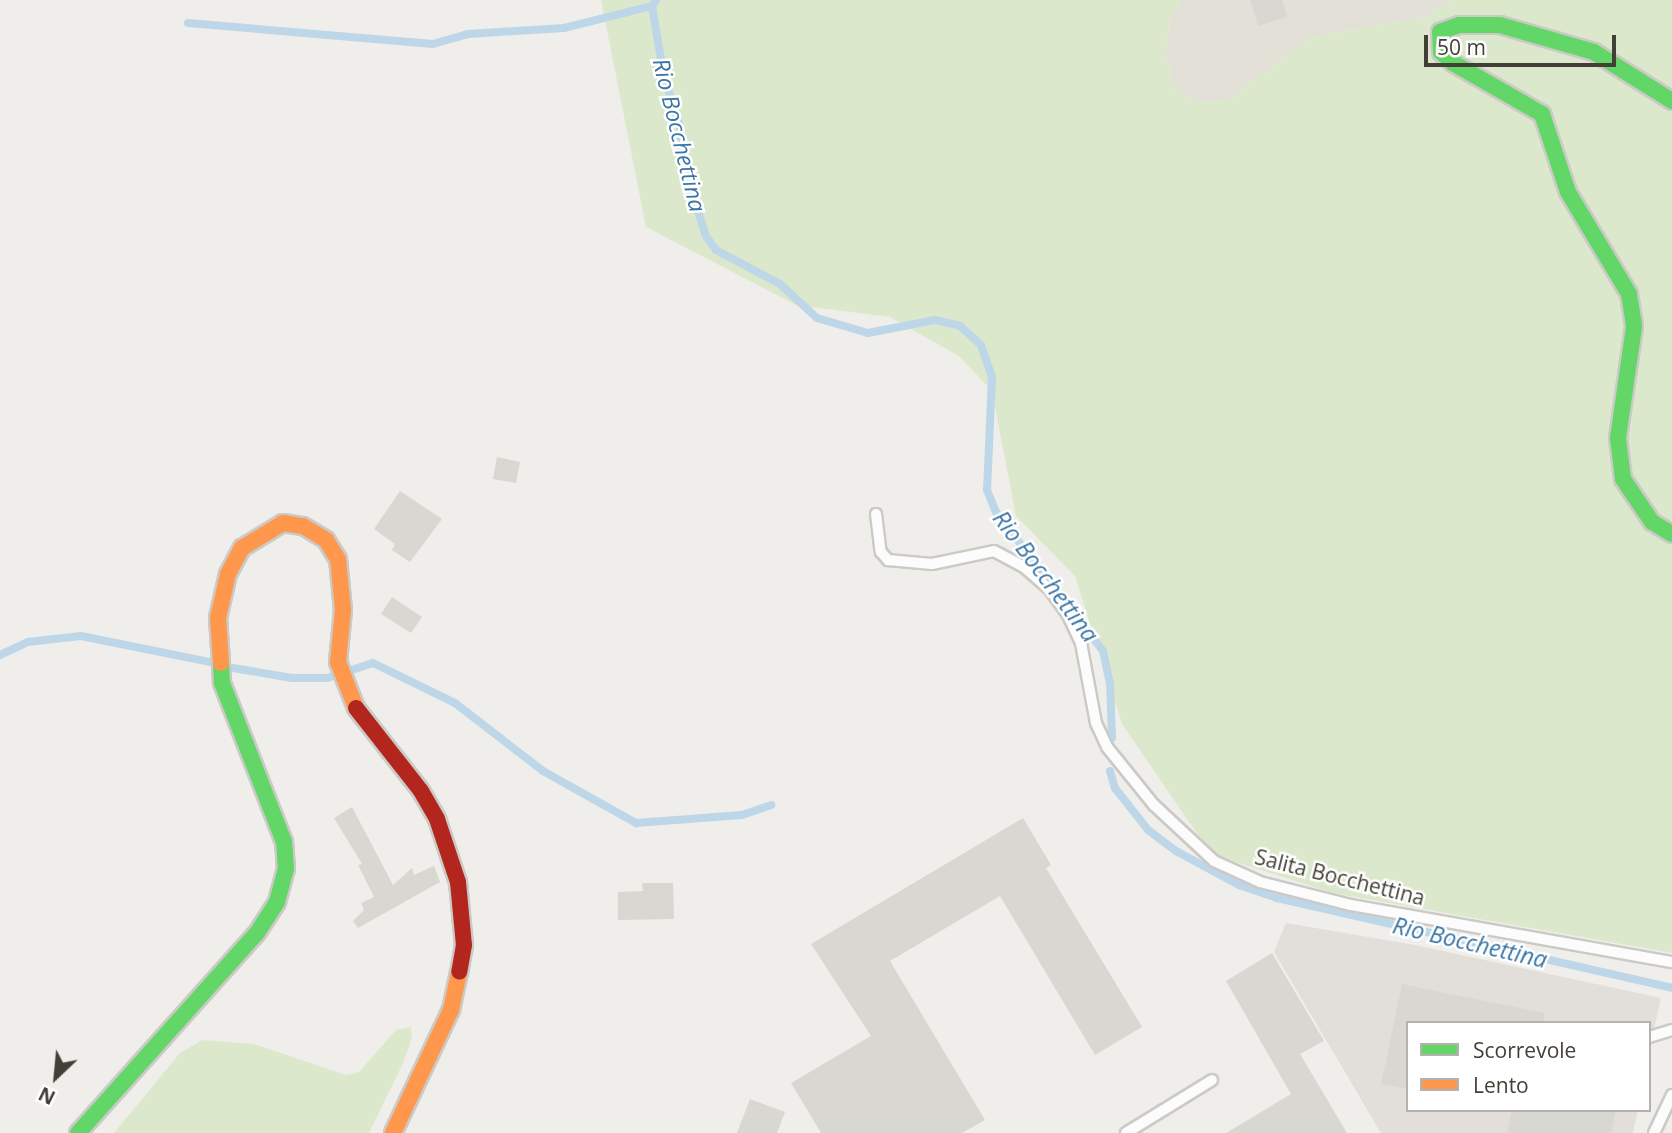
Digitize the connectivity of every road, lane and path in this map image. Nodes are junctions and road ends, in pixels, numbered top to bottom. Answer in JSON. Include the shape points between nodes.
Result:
{"nodes":[{"id":1,"x":1672,"y":101,"type":"edge"},
{"id":2,"x":876,"y":514,"type":"dead end"},
{"id":3,"x":1672,"y":534,"type":"edge"},
{"id":4,"x":1672,"y":962,"type":"edge"},
{"id":5,"x":1672,"y":1030,"type":"edge"},
{"id":6,"x":1651,"y":1036,"type":"edge"},
{"id":7,"x":1212,"y":1080,"type":"dead end"},
{"id":8,"x":1672,"y":1095,"type":"edge"},
{"id":9,"x":78,"y":1133,"type":"edge"},
{"id":10,"x":393,"y":1133,"type":"edge"},
{"id":11,"x":1126,"y":1133,"type":"edge"},
{"id":12,"x":1654,"y":1133,"type":"edge"}],
"edges":[{"from":1,"to":3,"type":"street","via":[[1594,52],[1500,25],[1459,25],[1440,32],[1440,52],[1453,64],[1542,114],[1568,192],[1629,294],[1634,327],[1618,438],[1623,479],[1652,522]]},
{"from":2,"to":4,"type":"lane","name":"Salita Bocchettina","via":[[881,552],[888,560],[932,564],[994,551],[1024,567],[1050,590],[1067,612],[1081,643],[1096,723],[1107,747],[1154,805],[1213,861],[1260,882],[1339,902]]},
{"from":5,"to":6,"type":"lane"},
{"from":7,"to":11,"type":"lane"},
{"from":8,"to":12,"type":"lane"},
{"from":9,"to":10,"type":"street","via":[[257,933],[276,902],[286,869],[284,842],[222,682],[218,618],[228,574],[242,548],[283,523],[303,526],[326,540],[338,559],[344,597],[338,662],[356,710],[421,791],[437,819],[458,882],[464,945],[451,1010]]}]}
